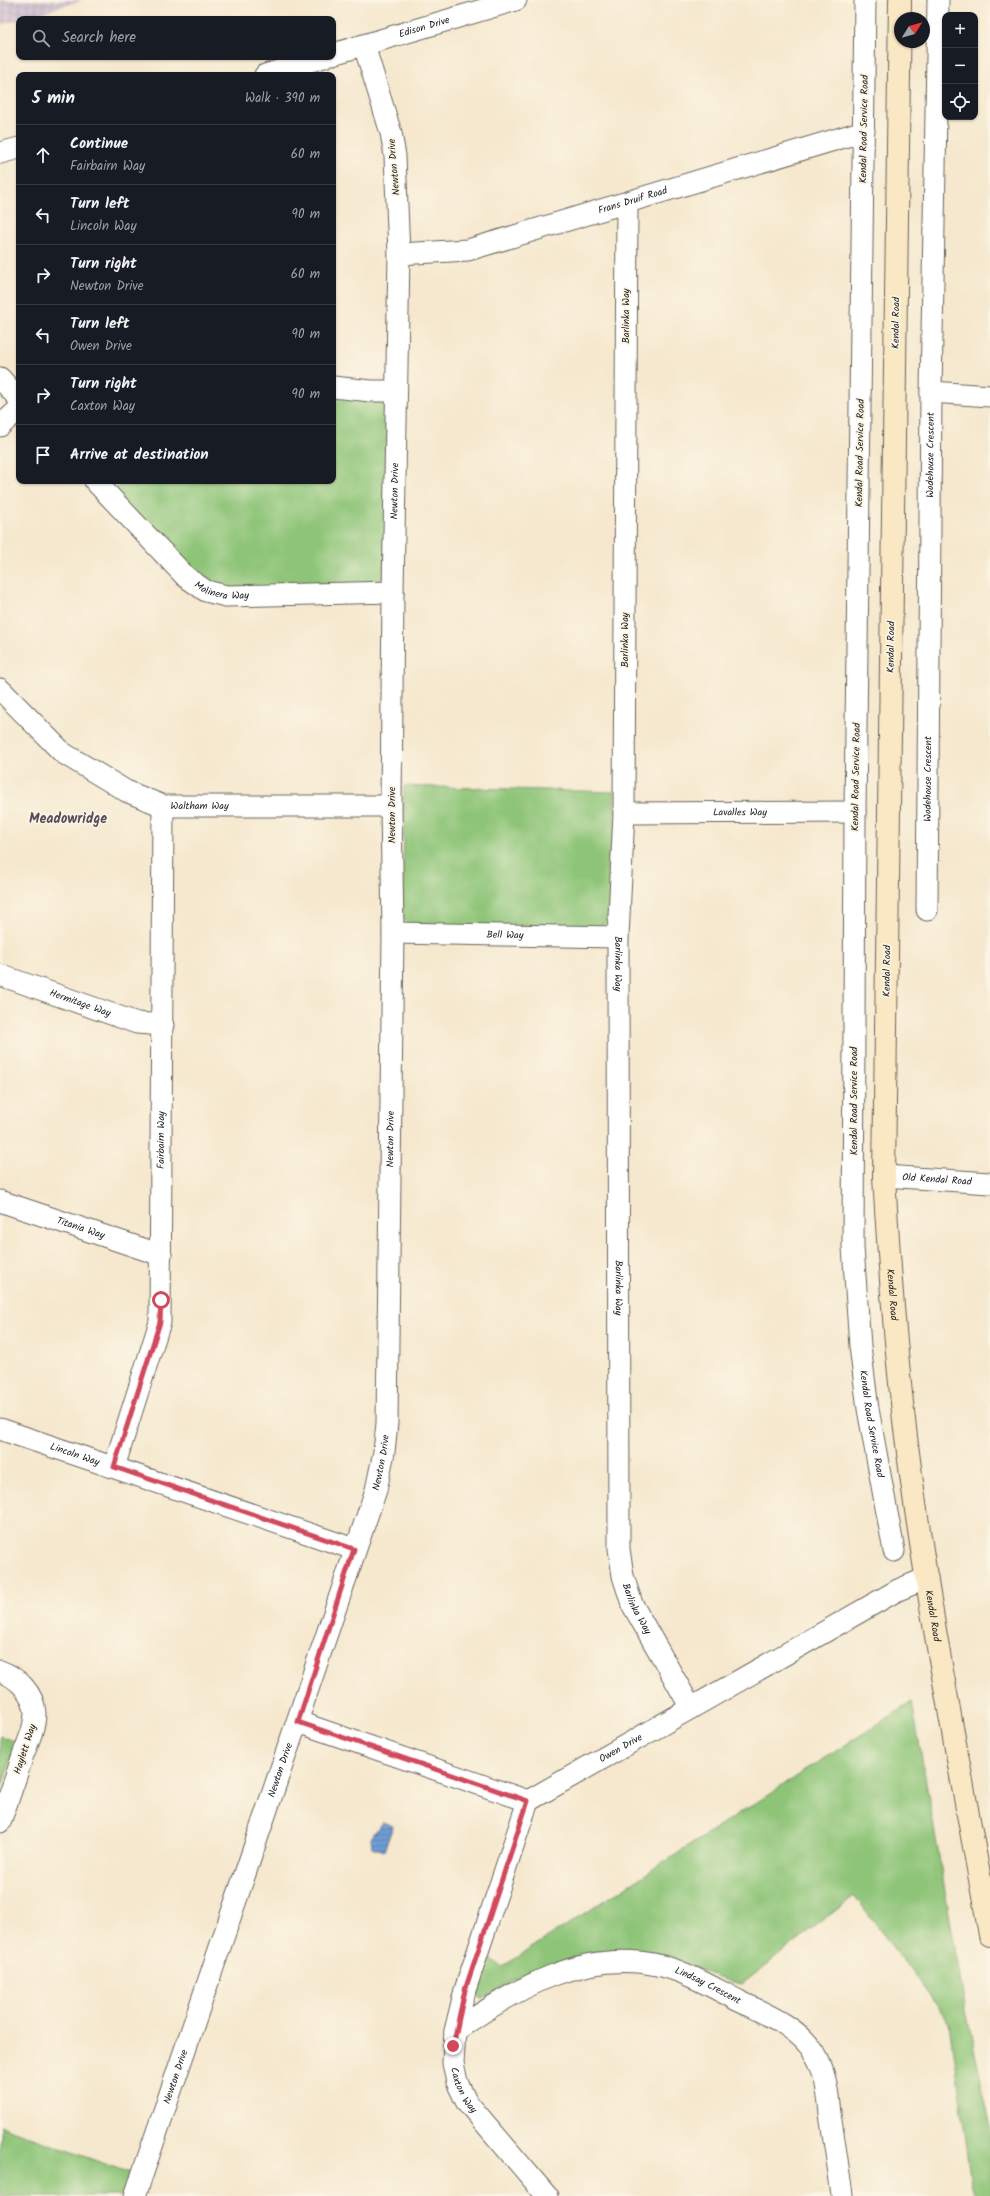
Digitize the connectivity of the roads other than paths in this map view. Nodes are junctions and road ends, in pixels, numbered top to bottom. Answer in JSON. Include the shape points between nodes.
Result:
{"nodes":[{"id":1,"x":516,"y":0,"type":"edge"},
{"id":2,"x":865,"y":0,"type":"edge"},
{"id":3,"x":900,"y":0,"type":"edge"},
{"id":4,"x":938,"y":0,"type":"edge"},
{"id":5,"x":364,"y":45,"type":"junction"},
{"id":6,"x":336,"y":53,"type":"edge"},
{"id":7,"x":314,"y":60,"type":"edge"},
{"id":8,"x":275,"y":72,"type":"edge"},
{"id":9,"x":864,"y":131,"type":"junction"},
{"id":10,"x":16,"y":149,"type":"edge"},
{"id":11,"x":0,"y":153,"type":"edge"},
{"id":12,"x":626,"y":203,"type":"junction"},
{"id":13,"x":399,"y":254,"type":"junction"},
{"id":14,"x":0,"y":378,"type":"edge"},
{"id":15,"x":336,"y":387,"type":"edge"},
{"id":16,"x":396,"y":391,"type":"junction"},
{"id":17,"x":931,"y":392,"type":"junction"},
{"id":18,"x":16,"y":396,"type":"edge"},
{"id":19,"x":990,"y":396,"type":"edge"},
{"id":20,"x":16,"y":412,"type":"edge"},
{"id":21,"x":0,"y":426,"type":"edge"},
{"id":22,"x":98,"y":484,"type":"edge"},
{"id":23,"x":393,"y":592,"type":"junction"},
{"id":24,"x":0,"y":689,"type":"edge"},
{"id":25,"x":163,"y":806,"type":"junction"},
{"id":26,"x":391,"y":806,"type":"junction"},
{"id":27,"x":856,"y":812,"type":"junction"},
{"id":28,"x":624,"y":813,"type":"junction"},
{"id":29,"x":927,"y":910,"type":"dead end"},
{"id":30,"x":393,"y":933,"type":"junction"},
{"id":31,"x":618,"y":937,"type":"junction"},
{"id":32,"x":0,"y":975,"type":"edge"},
{"id":33,"x":162,"y":1024,"type":"junction"},
{"id":34,"x":884,"y":1176,"type":"junction"},
{"id":35,"x":990,"y":1183,"type":"edge"},
{"id":36,"x":0,"y":1201,"type":"edge"},
{"id":37,"x":162,"y":1255,"type":"junction"},
{"id":38,"x":0,"y":1429,"type":"edge"},
{"id":39,"x":114,"y":1467,"type":"junction"},
{"id":40,"x":354,"y":1549,"type":"junction"},
{"id":41,"x":894,"y":1551,"type":"dead end"},
{"id":42,"x":926,"y":1578,"type":"junction"},
{"id":43,"x":0,"y":1670,"type":"edge"},
{"id":44,"x":691,"y":1708,"type":"junction"},
{"id":45,"x":298,"y":1722,"type":"junction"},
{"id":46,"x":528,"y":1801,"type":"junction"},
{"id":47,"x":0,"y":1822,"type":"edge"},
{"id":48,"x":990,"y":1934,"type":"edge"},
{"id":49,"x":455,"y":2031,"type":"junction"},
{"id":50,"x":135,"y":2196,"type":"edge"},
{"id":51,"x":547,"y":2196,"type":"edge"},
{"id":52,"x":842,"y":2196,"type":"edge"}],
"edges":[{"from":1,"to":5,"type":"street","name":"Edison Drive"},
{"from":2,"to":9,"type":"street","name":"Kendal Road Service Road"},
{"from":3,"to":34,"type":"main road","name":"Kendal Road"},
{"from":4,"to":17,"type":"street","name":"Wodehouse Crescent"},
{"from":5,"to":6,"type":"street","name":"Edison Drive"},
{"from":5,"to":13,"type":"street","name":"Newton Drive","via":[[391,133],[395,156]]},
{"from":7,"to":8,"type":"street"},
{"from":9,"to":12,"type":"street","name":"Frans Druif Road"},
{"from":9,"to":27,"type":"street","name":"Kendal Road Service Road"},
{"from":10,"to":11,"type":"street"},
{"from":12,"to":13,"type":"street","name":"Frans Druif Road","via":[[468,250]]},
{"from":12,"to":28,"type":"street","name":"Barlinka Way"},
{"from":13,"to":16,"type":"street","name":"Newton Drive"},
{"from":14,"to":18,"type":"street"},
{"from":15,"to":16,"type":"street"},
{"from":16,"to":23,"type":"street","name":"Newton Drive"},
{"from":17,"to":19,"type":"street"},
{"from":17,"to":29,"type":"street","name":"Wodehouse Crescent"},
{"from":20,"to":21,"type":"street"},
{"from":22,"to":23,"type":"street","name":"Molinera Way","via":[[186,577],[206,591],[226,596]]},
{"from":23,"to":26,"type":"street","name":"Newton Drive"},
{"from":24,"to":25,"type":"street","name":"Waltham Way","via":[[63,753],[126,791]]},
{"from":25,"to":26,"type":"street","name":"Waltham Way"},
{"from":25,"to":33,"type":"street","name":"Fairbairn Way"},
{"from":26,"to":30,"type":"street","name":"Newton Drive"},
{"from":27,"to":28,"type":"street","name":"Lavalles Way"},
{"from":27,"to":41,"type":"street","name":"Kendal Road Service Road","via":[[853,1247],[860,1346],[868,1409]]},
{"from":28,"to":31,"type":"street","name":"Barlinka Way"},
{"from":30,"to":31,"type":"street","name":"Bell Way"},
{"from":30,"to":40,"type":"street","name":"Newton Drive","via":[[387,1423],[376,1490]]},
{"from":31,"to":44,"type":"street","name":"Barlinka Way","via":[[619,1549],[623,1576],[632,1604]]},
{"from":32,"to":33,"type":"street","name":"Hermitage Way","via":[[137,1023]]},
{"from":33,"to":37,"type":"street","name":"Fairbairn Way"},
{"from":34,"to":35,"type":"street","name":"Old Kendal Road"},
{"from":34,"to":42,"type":"main road","name":"Kendal Road","via":[[895,1332]]},
{"from":36,"to":37,"type":"street","name":"Titania Way"},
{"from":37,"to":39,"type":"street","name":"Fairbairn Way","via":[[160,1322]]},
{"from":38,"to":39,"type":"street","name":"Lincoln Way"},
{"from":39,"to":40,"type":"street","name":"Lincoln Way"},
{"from":40,"to":45,"type":"street","name":"Newton Drive"},
{"from":42,"to":44,"type":"street","name":"Owen Drive","via":[[898,1590]]},
{"from":42,"to":48,"type":"main road","name":"Kendal Road"},
{"from":43,"to":47,"type":"street","name":"Haylett Way","via":[[17,1679],[30,1698],[35,1713],[32,1731]]},
{"from":44,"to":46,"type":"street","name":"Owen Drive"},
{"from":45,"to":46,"type":"street"},
{"from":45,"to":50,"type":"street","name":"Newton Drive"},
{"from":46,"to":49,"type":"street","name":"Caxton Way","via":[[465,1990]]},
{"from":49,"to":51,"type":"street","name":"Caxton Way","via":[[453,2063],[457,2082],[466,2101]]},
{"from":49,"to":52,"type":"street","name":"Lindsay Crescent","via":[[520,1990],[547,1976],[575,1967],[606,1962],[634,1962],[662,1966],[690,1976],[787,2025],[802,2037],[815,2054],[825,2075]]}]}
